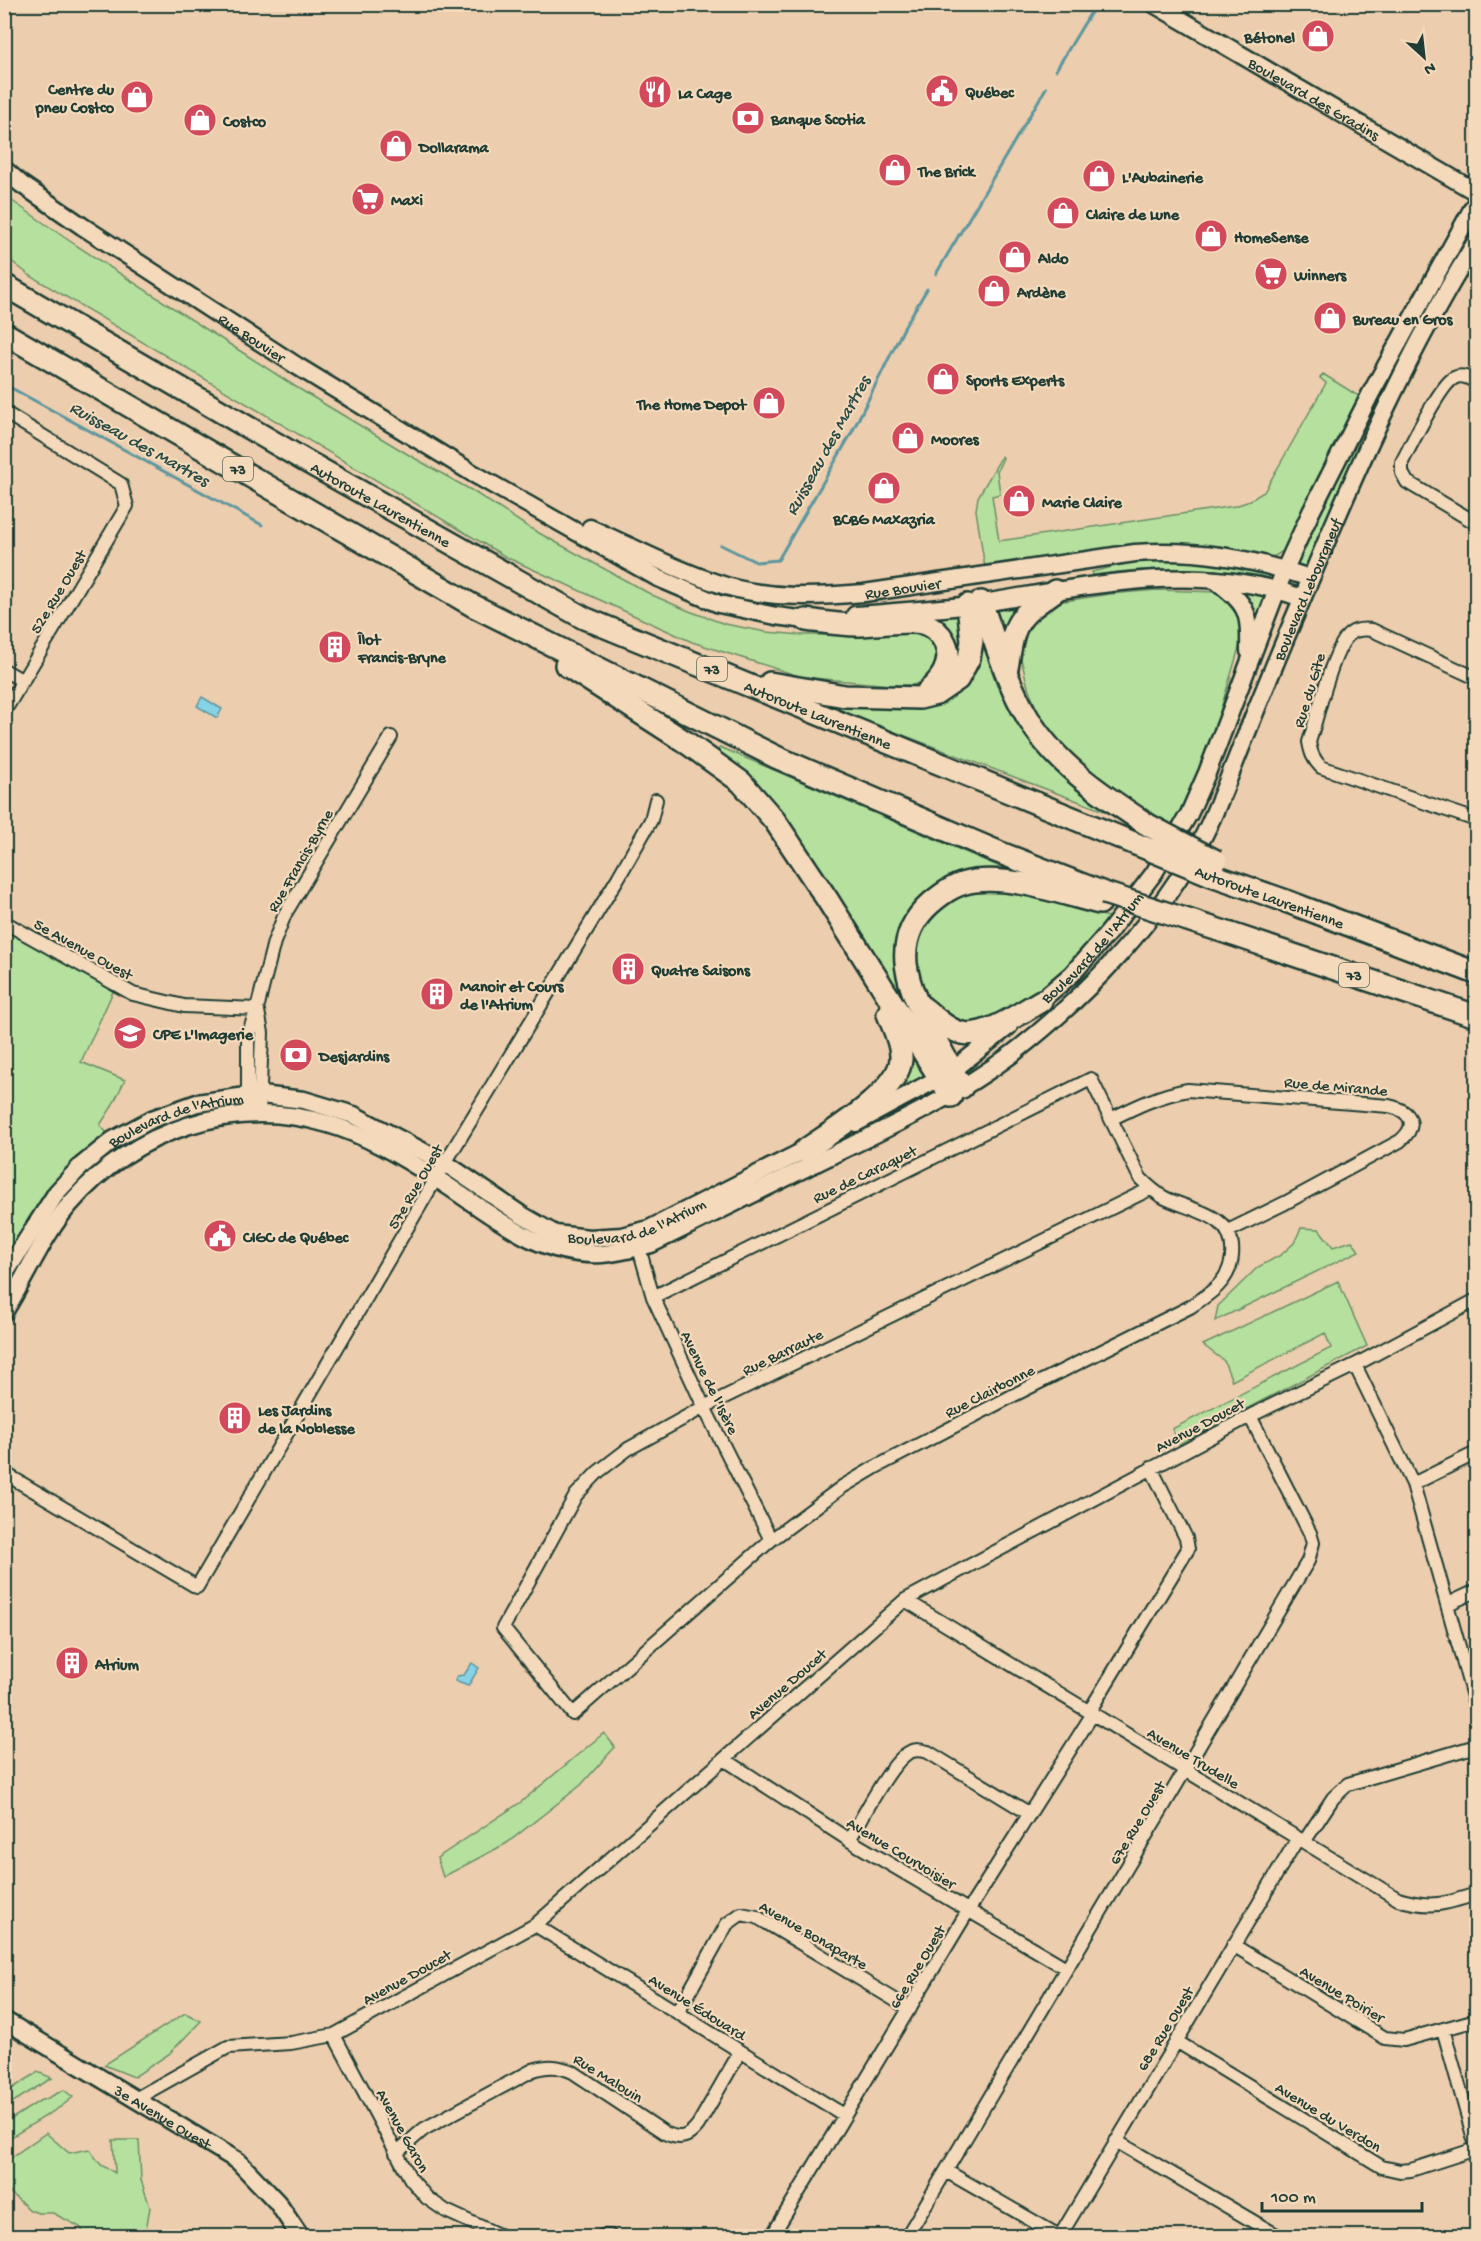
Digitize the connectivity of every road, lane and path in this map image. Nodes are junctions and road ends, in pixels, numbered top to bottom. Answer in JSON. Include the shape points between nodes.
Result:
{"nodes":[{"id":1,"x":1154,"y":4,"type":"edge"},
{"id":2,"x":4,"y":169,"type":"edge"},
{"id":3,"x":1476,"y":192,"type":"edge"},
{"id":4,"x":1476,"y":202,"type":"edge"},
{"id":5,"x":1476,"y":242,"type":"edge"},
{"id":6,"x":9,"y":286,"type":"edge"},
{"id":7,"x":4,"y":333,"type":"edge"},
{"id":8,"x":1476,"y":382,"type":"edge"},
{"id":9,"x":4,"y":412,"type":"edge"},
{"id":10,"x":509,"y":493,"type":"junction"},
{"id":11,"x":1476,"y":523,"type":"edge"},
{"id":12,"x":1286,"y":569,"type":"junction"},
{"id":13,"x":1310,"y":578,"type":"junction"},
{"id":14,"x":970,"y":579,"type":"junction"},
{"id":15,"x":1214,"y":580,"type":"junction"},
{"id":16,"x":1278,"y":589,"type":"junction"},
{"id":17,"x":1055,"y":591,"type":"junction"},
{"id":18,"x":1302,"y":598,"type":"junction"},
{"id":19,"x":975,"y":604,"type":"junction"},
{"id":20,"x":472,"y":605,"type":"junction"},
{"id":21,"x":806,"y":620,"type":"junction"},
{"id":22,"x":1249,"y":663,"type":"junction"},
{"id":23,"x":4,"y":670,"type":"edge"},
{"id":24,"x":1007,"y":672,"type":"junction"},
{"id":25,"x":727,"y":675,"type":"junction"},
{"id":26,"x":1476,"y":678,"type":"edge"},
{"id":27,"x":23,"y":681,"type":"junction"},
{"id":28,"x":920,"y":698,"type":"junction"},
{"id":29,"x":4,"y":712,"type":"edge"},
{"id":30,"x":391,"y":737,"type":"dead end"},
{"id":31,"x":656,"y":800,"type":"dead end"},
{"id":32,"x":1476,"y":820,"type":"edge"},
{"id":33,"x":1213,"y":868,"type":"junction"},
{"id":34,"x":1154,"y":873,"type":"joint"},
{"id":35,"x":1102,"y":898,"type":"junction"},
{"id":36,"x":4,"y":922,"type":"edge"},
{"id":37,"x":1136,"y":934,"type":"joint"},
{"id":38,"x":865,"y":961,"type":"junction"},
{"id":39,"x":1476,"y":973,"type":"edge"},
{"id":40,"x":916,"y":1001,"type":"junction"},
{"id":41,"x":1041,"y":1001,"type":"junction"},
{"id":42,"x":257,"y":1009,"type":"junction"},
{"id":43,"x":1476,"y":1016,"type":"edge"},
{"id":44,"x":951,"y":1083,"type":"junction"},
{"id":45,"x":254,"y":1096,"type":"junction"},
{"id":46,"x":254,"y":1115,"type":"junction"},
{"id":47,"x":1111,"y":1119,"type":"junction"},
{"id":48,"x":804,"y":1150,"type":"junction"},
{"id":49,"x":445,"y":1164,"type":"junction"},
{"id":50,"x":437,"y":1179,"type":"junction"},
{"id":51,"x":1150,"y":1189,"type":"junction"},
{"id":52,"x":1228,"y":1231,"type":"junction"},
{"id":53,"x":637,"y":1240,"type":"junction"},
{"id":54,"x":4,"y":1275,"type":"edge"},
{"id":55,"x":653,"y":1296,"type":"junction"},
{"id":56,"x":1476,"y":1300,"type":"edge"},
{"id":57,"x":4,"y":1312,"type":"edge"},
{"id":58,"x":1355,"y":1365,"type":"junction"},
{"id":59,"x":704,"y":1407,"type":"junction"},
{"id":60,"x":1250,"y":1416,"type":"junction"},
{"id":61,"x":1476,"y":1453,"type":"edge"},
{"id":62,"x":1151,"y":1468,"type":"junction"},
{"id":63,"x":4,"y":1473,"type":"edge"},
{"id":64,"x":1413,"y":1484,"type":"junction"},
{"id":65,"x":771,"y":1539,"type":"junction"},
{"id":66,"x":1476,"y":1591,"type":"edge"},
{"id":67,"x":905,"y":1600,"type":"junction"},
{"id":68,"x":1449,"y":1604,"type":"junction"},
{"id":69,"x":1476,"y":1707,"type":"edge"},
{"id":70,"x":573,"y":1714,"type":"joint"},
{"id":71,"x":1090,"y":1714,"type":"junction"},
{"id":72,"x":1476,"y":1746,"type":"edge"},
{"id":73,"x":724,"y":1760,"type":"junction"},
{"id":74,"x":1186,"y":1772,"type":"junction"},
{"id":75,"x":1029,"y":1814,"type":"junction"},
{"id":76,"x":849,"y":1840,"type":"junction"},
{"id":77,"x":1301,"y":1840,"type":"junction"},
{"id":78,"x":1476,"y":1894,"type":"edge"},
{"id":79,"x":968,"y":1911,"type":"junction"},
{"id":80,"x":535,"y":1924,"type":"junction"},
{"id":81,"x":1233,"y":1945,"type":"junction"},
{"id":82,"x":1066,"y":1968,"type":"junction"},
{"id":83,"x":910,"y":2009,"type":"junction"},
{"id":84,"x":678,"y":2012,"type":"junction"},
{"id":85,"x":4,"y":2020,"type":"edge"},
{"id":86,"x":1476,"y":2020,"type":"edge"},
{"id":87,"x":1443,"y":2029,"type":"junction"},
{"id":88,"x":334,"y":2035,"type":"junction"},
{"id":89,"x":1176,"y":2041,"type":"junction"},
{"id":90,"x":740,"y":2052,"type":"junction"},
{"id":91,"x":137,"y":2098,"type":"junction"},
{"id":92,"x":844,"y":2115,"type":"junction"},
{"id":93,"x":1116,"y":2141,"type":"junction"},
{"id":94,"x":1476,"y":2148,"type":"edge"},
{"id":95,"x":396,"y":2153,"type":"junction"},
{"id":96,"x":946,"y":2171,"type":"junction"},
{"id":97,"x":300,"y":2236,"type":"edge"},
{"id":98,"x":501,"y":2236,"type":"edge"},
{"id":99,"x":603,"y":2236,"type":"edge"},
{"id":100,"x":610,"y":2236,"type":"edge"},
{"id":101,"x":772,"y":2236,"type":"edge"},
{"id":102,"x":907,"y":2236,"type":"edge"},
{"id":103,"x":1059,"y":2236,"type":"edge"},
{"id":104,"x":1278,"y":2236,"type":"edge"}],
"edges":[{"from":1,"to":3,"type":"street","name":"Boulevard des Gradins"},
{"from":2,"to":10,"type":"street","name":"Rue Bouvier","via":[[82,226],[297,366]]},
{"from":4,"to":12,"type":"street","name":"Boulevard Lebourgneuf","via":[[1350,434]]},
{"from":5,"to":13,"type":"street","name":"Boulevard Lebourgneuf","via":[[1415,348]]},
{"from":6,"to":25,"type":"highway","name":"Autoroute Laurentienne","number":"73","via":[[304,460],[584,618]]},
{"from":7,"to":20,"type":"highway","number":"73"},
{"from":8,"to":11,"type":"street","via":[[1455,377],[1443,389],[1402,462],[1407,482]]},
{"from":9,"to":27,"type":"street","name":"52e Rue Ouest","via":[[121,484],[127,506]]},
{"from":10,"to":14,"type":"street","name":"Rue Bouvier","via":[[673,566],[736,588],[783,596],[823,596]]},
{"from":10,"to":21,"type":"street","name":"Rue Bouvier","via":[[658,578],[709,600]]},
{"from":12,"to":13,"type":"street","name":"Rue Bouvier"},
{"from":12,"to":14,"type":"street","name":"Rue Bouvier","via":[[1224,555],[1164,551]]},
{"from":12,"to":16,"type":"street","name":"Boulevard Lebourgneuf"},
{"from":13,"to":18,"type":"street","name":"Boulevard Lebourgneuf"},
{"from":14,"to":19,"type":"street"},
{"from":15,"to":16,"type":"street","name":"Rue Bouvier"},
{"from":15,"to":17,"type":"street","name":"Rue Bouvier","via":[[1160,578]]},
{"from":15,"to":22,"type":"street","via":[[1245,608],[1250,623]]},
{"from":16,"to":18,"type":"street","name":"Rue Bouvier"},
{"from":16,"to":22,"type":"street","name":"Boulevard Lebourgneuf"},
{"from":17,"to":19,"type":"street","name":"Rue Bouvier"},
{"from":17,"to":24,"type":"highway","via":[[1026,612],[1016,626]]},
{"from":18,"to":37,"type":"street","name":"Boulevard Lebourgneuf","via":[[1202,838]]},
{"from":19,"to":21,"type":"street","name":"Rue Bouvier"},
{"from":19,"to":24,"type":"highway"},
{"from":19,"to":28,"type":"highway","via":[[969,658],[958,679],[936,694]]},
{"from":20,"to":35,"type":"highway","number":"73","via":[[777,758]]},
{"from":20,"to":38,"type":"highway","via":[[741,782],[775,821]]},
{"from":21,"to":28,"type":"highway","via":[[854,625],[921,623],[936,630],[946,643],[947,667],[938,682]]},
{"from":22,"to":34,"type":"street","name":"Boulevard Lebourgneuf","via":[[1190,814]]},
{"from":23,"to":27,"type":"street"},
{"from":24,"to":33,"type":"highway","bridge":true,"via":[[1028,718],[1078,776]]},
{"from":25,"to":28,"type":"highway","via":[[845,696]]},
{"from":25,"to":33,"type":"highway","name":"Autoroute Laurentienne","number":"73","bridge":true,"via":[[1136,844]]},
{"from":26,"to":32,"type":"street","name":"Rue du Gîte","via":[[1372,630],[1351,632],[1338,649],[1310,742],[1311,752],[1321,767]]},
{"from":27,"to":29,"type":"street","name":"52e Rue Ouest"},
{"from":30,"to":42,"type":"street","name":"Rue Francis-Byrne","via":[[285,914]]},
{"from":31,"to":49,"type":"street","name":"57e Rue Ouest","via":[[651,820],[618,878]]},
{"from":33,"to":39,"type":"highway","name":"Autoroute Laurentienne","number":"73","via":[[1286,901]]},
{"from":34,"to":41,"type":"street","name":"Boulevard de l'Atrium","via":[[1072,974]]},
{"from":35,"to":40,"type":"highway","via":[[1011,882],[974,881],[943,893],[915,923],[905,953],[907,977]]},
{"from":35,"to":43,"type":"highway","number":"73","bridge":true,"via":[[1225,932]]},
{"from":36,"to":42,"type":"street","name":"5e Avenue Ouest","via":[[134,994],[184,1006]]},
{"from":37,"to":44,"type":"street","name":"Boulevard de l'Atrium","via":[[1059,1014],[1012,1054]]},
{"from":38,"to":44,"type":"highway"},
{"from":38,"to":48,"type":"highway","via":[[895,1031],[901,1057],[897,1075],[884,1092]]},
{"from":40,"to":41,"type":"highway","via":[[944,1024],[972,1034],[985,1032]]},
{"from":40,"to":44,"type":"highway"},
{"from":41,"to":44,"type":"street","name":"Boulevard de l'Atrium"},
{"from":42,"to":45,"type":"street","name":"Rue Francis-Byrne","via":[[248,1035]]},
{"from":44,"to":48,"type":"street","name":"Boulevard de l'Atrium"},
{"from":44,"to":53,"type":"street","name":"Boulevard de l'Atrium","via":[[899,1124],[651,1244]]},
{"from":45,"to":46,"type":"street","name":"Rue Francis-Byrne"},
{"from":45,"to":49,"type":"street","name":"Boulevard de l'Atrium","via":[[304,1100],[354,1115]]},
{"from":45,"to":54,"type":"street","name":"Boulevard de l'Atrium","via":[[197,1103],[152,1119],[113,1140],[57,1192]]},
{"from":46,"to":50,"type":"street","name":"Boulevard de l'Atrium","via":[[295,1117],[350,1132]]},
{"from":46,"to":57,"type":"street","name":"Boulevard de l'Atrium","via":[[214,1118],[182,1126],[112,1164],[68,1205]]},
{"from":47,"to":51,"type":"street","via":[[1140,1178]]},
{"from":47,"to":52,"type":"street","name":"Rue de Mirande","via":[[1150,1100],[1188,1090],[1389,1106],[1405,1112],[1410,1119],[1412,1127],[1400,1142]]},
{"from":47,"to":55,"type":"street","name":"Rue de Caraquet","via":[[1091,1079]]},
{"from":48,"to":53,"type":"street","name":"Boulevard de l'Atrium","via":[[649,1229]]},
{"from":49,"to":50,"type":"street","name":"57e Rue Ouest"},
{"from":49,"to":53,"type":"street","name":"Boulevard de l'Atrium","via":[[555,1234]]},
{"from":50,"to":53,"type":"street","name":"Boulevard de l'Atrium","via":[[511,1229],[546,1247],[601,1254]]},
{"from":50,"to":63,"type":"street","name":"57e Rue Ouest","via":[[197,1587]]},
{"from":51,"to":52,"type":"street","via":[[1220,1221]]},
{"from":51,"to":59,"type":"street","name":"Rue Barraute"},
{"from":52,"to":65,"type":"street","name":"Rue Clairbonne","via":[[1233,1244],[1232,1263],[1211,1294],[874,1468]]},
{"from":53,"to":55,"type":"street","name":"Avenue de l'Isère"},
{"from":55,"to":59,"type":"street","name":"Avenue de l'Isère"},
{"from":56,"to":58,"type":"street","name":"Avenue Doucet"},
{"from":58,"to":60,"type":"street","name":"Avenue Doucet"},
{"from":58,"to":64,"type":"street"},
{"from":59,"to":65,"type":"street","name":"Avenue de l'Isère"},
{"from":59,"to":70,"type":"street","name":"Rue Barraute","via":[[628,1449],[576,1495],[503,1628]]},
{"from":60,"to":62,"type":"street","name":"Avenue Doucet"},
{"from":60,"to":74,"type":"street","name":"67e Rue Ouest","via":[[1310,1533],[1312,1552]]},
{"from":61,"to":64,"type":"street"},
{"from":62,"to":67,"type":"street","name":"Avenue Doucet"},
{"from":62,"to":71,"type":"street","name":"66e Rue Ouest","via":[[1188,1549]]},
{"from":64,"to":68,"type":"street"},
{"from":65,"to":70,"type":"street","name":"Rue Clairbonne"},
{"from":66,"to":68,"type":"street"},
{"from":67,"to":71,"type":"street","name":"Avenue Trudelle"},
{"from":67,"to":73,"type":"street","name":"Avenue Doucet"},
{"from":68,"to":69,"type":"street"},
{"from":71,"to":74,"type":"street","name":"Avenue Trudelle"},
{"from":71,"to":75,"type":"street","name":"66e Rue Ouest"},
{"from":72,"to":77,"type":"street","name":"68e Rue Ouest","via":[[1348,1784]]},
{"from":73,"to":76,"type":"street","name":"Avenue Courvoisier"},
{"from":73,"to":80,"type":"street","name":"Avenue Doucet"},
{"from":74,"to":77,"type":"street","name":"Avenue Trudelle"},
{"from":74,"to":82,"type":"street","name":"67e Rue Ouest"},
{"from":75,"to":76,"type":"street","via":[[921,1749],[911,1751],[895,1764]]},
{"from":75,"to":79,"type":"street","name":"66e Rue Ouest"},
{"from":76,"to":79,"type":"street","name":"Avenue Courvoisier"},
{"from":77,"to":78,"type":"street","name":"Avenue Trudelle","via":[[1381,1890],[1419,1906]]},
{"from":77,"to":81,"type":"street","name":"68e Rue Ouest"},
{"from":79,"to":82,"type":"street","name":"Avenue Courvoisier"},
{"from":79,"to":83,"type":"street","name":"66e Rue Ouest"},
{"from":80,"to":84,"type":"street","name":"Avenue Édouard"},
{"from":80,"to":88,"type":"street","name":"Avenue Doucet"},
{"from":81,"to":87,"type":"street","name":"Avenue Poirier","via":[[1385,2038],[1404,2040]]},
{"from":81,"to":89,"type":"street","name":"68e Rue Ouest"},
{"from":82,"to":96,"type":"street","name":"67e Rue Ouest"},
{"from":83,"to":84,"type":"street","name":"Avenue Bonaparte","via":[[757,1917],[741,1914],[727,1924]]},
{"from":83,"to":92,"type":"street","name":"66e Rue Ouest"},
{"from":84,"to":90,"type":"street","name":"Avenue Édouard"},
{"from":85,"to":91,"type":"street","name":"3e Avenue Ouest"},
{"from":86,"to":87,"type":"street","name":"Avenue Poirier"},
{"from":87,"to":94,"type":"street"},
{"from":88,"to":91,"type":"street","name":"Avenue Doucet","via":[[291,2043],[228,2046]]},
{"from":88,"to":95,"type":"street","name":"Avenue Garon"},
{"from":89,"to":93,"type":"street","name":"68e Rue Ouest"},
{"from":89,"to":94,"type":"street","name":"Avenue du Verdon","via":[[1382,2167],[1411,2170]]},
{"from":90,"to":92,"type":"street","name":"Avenue Édouard"},
{"from":90,"to":95,"type":"street","name":"Rue Malouin","via":[[698,2125],[682,2138],[665,2133],[573,2072],[548,2066],[533,2070],[424,2129]]},
{"from":91,"to":97,"type":"street","name":"3e Avenue Ouest","via":[[238,2161],[277,2202]]},
{"from":92,"to":101,"type":"street","name":"66e Rue Ouest"},
{"from":93,"to":103,"type":"street","name":"68e Rue Ouest"},
{"from":93,"to":104,"type":"street"},
{"from":95,"to":98,"type":"street","name":"Avenue Garon","via":[[428,2198],[446,2211]]},
{"from":96,"to":102,"type":"street","name":"67e Rue Ouest"},
{"from":96,"to":103,"type":"street"},
{"from":99,"to":100,"type":"street"}]}
